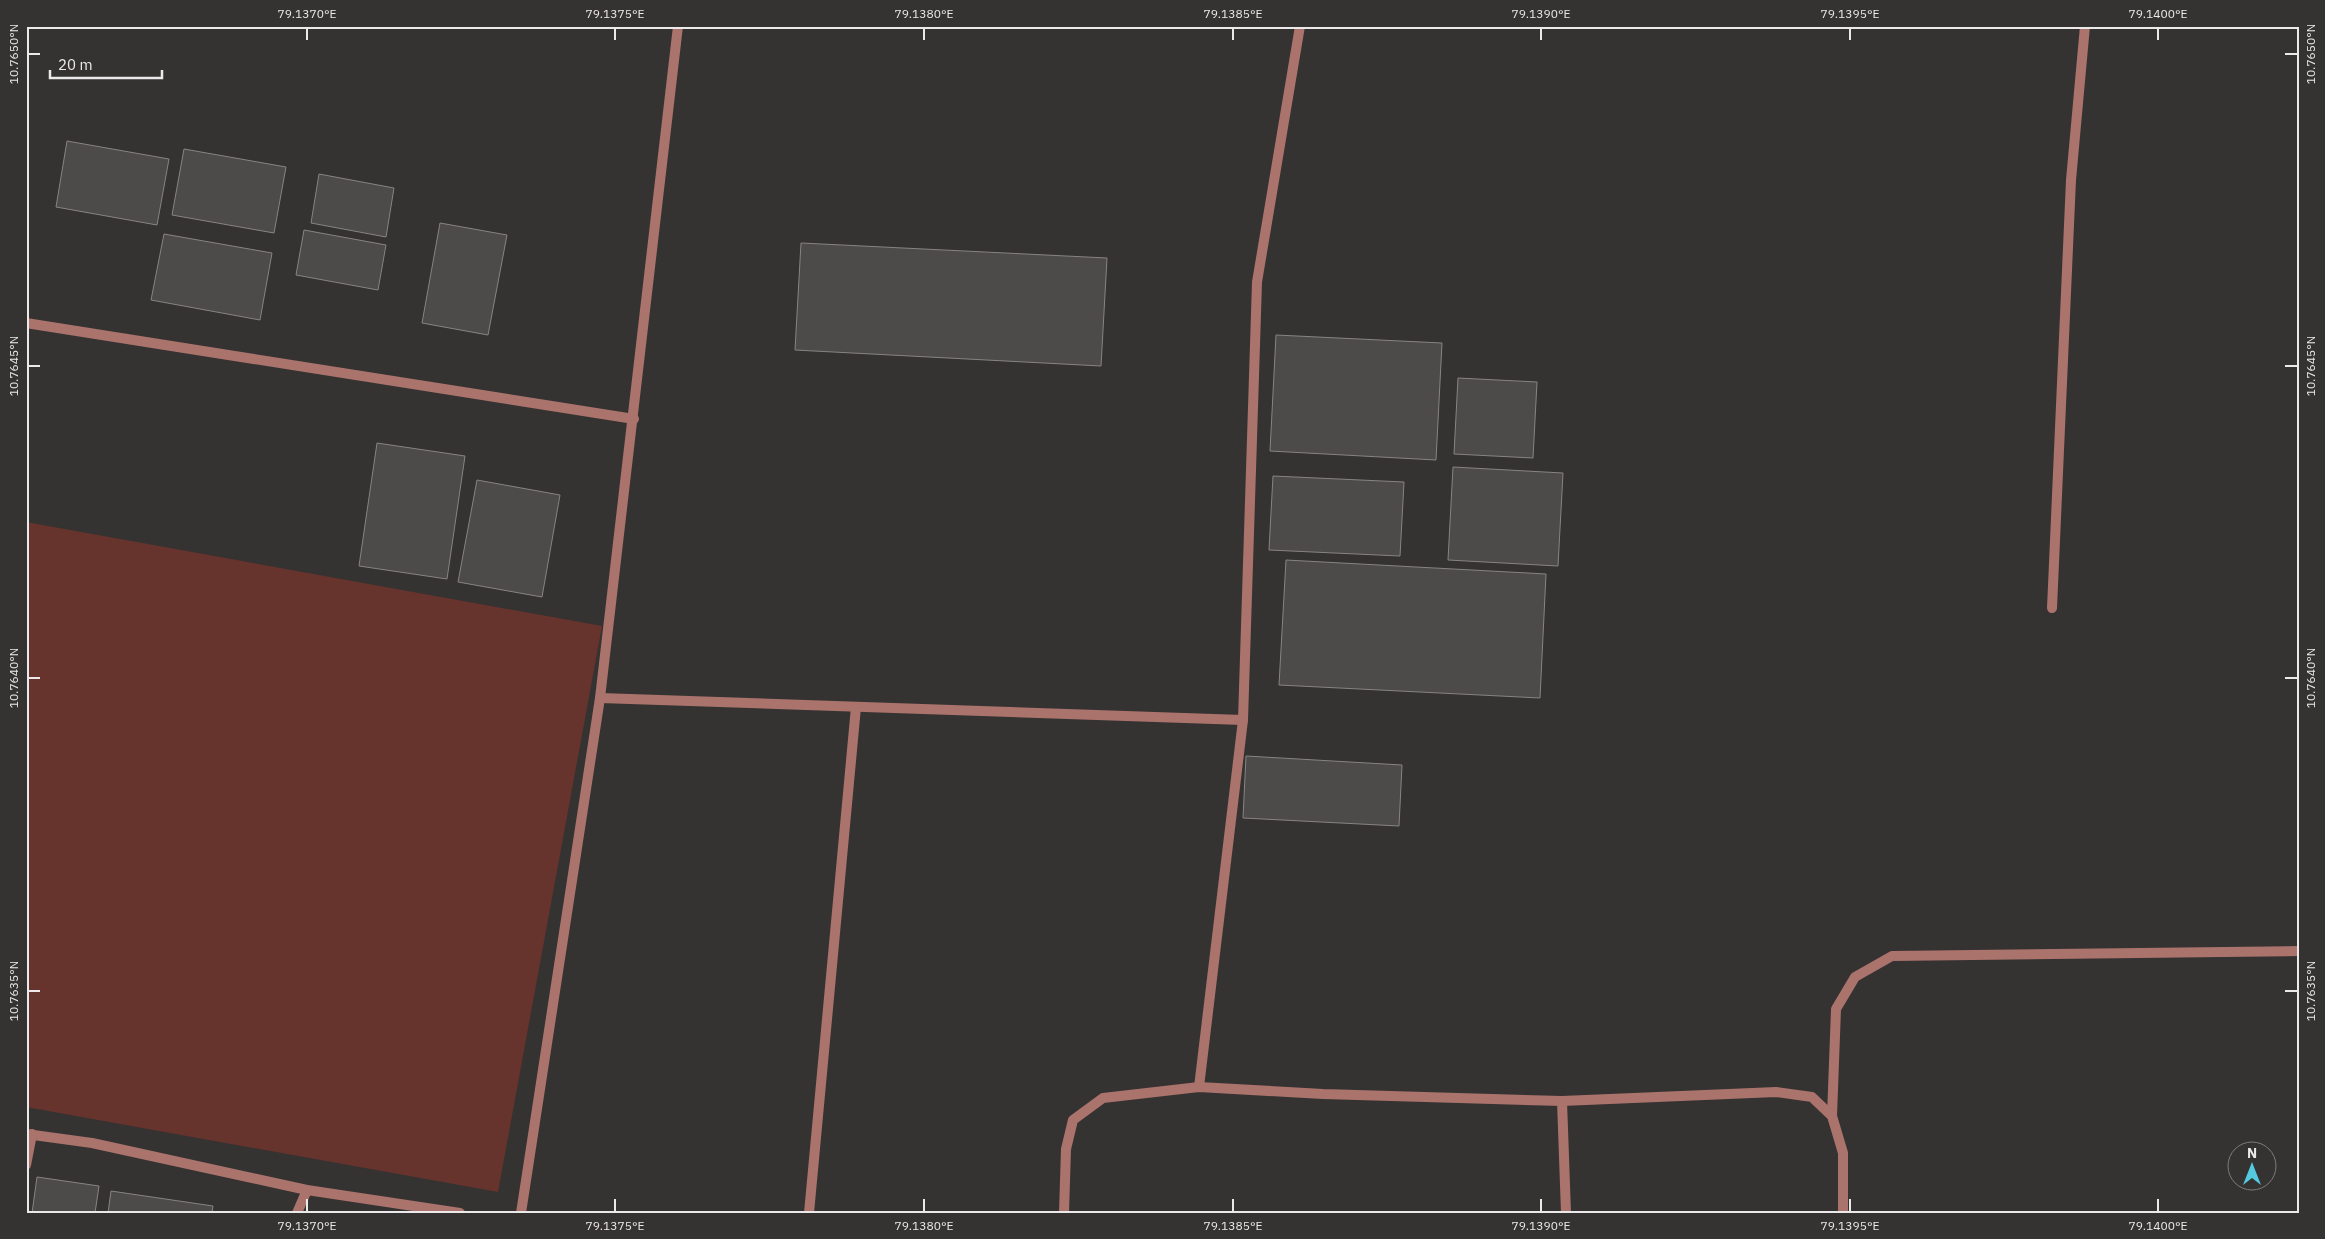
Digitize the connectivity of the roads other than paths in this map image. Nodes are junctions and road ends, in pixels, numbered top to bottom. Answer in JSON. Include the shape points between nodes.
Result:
{"nodes":[{"id":1,"x":678,"y":26,"type":"edge"},
{"id":2,"x":1300,"y":26,"type":"edge"},
{"id":3,"x":2086,"y":26,"type":"edge"},
{"id":4,"x":26,"y":323,"type":"edge"},
{"id":5,"x":634,"y":419,"type":"junction"},
{"id":6,"x":2052,"y":608,"type":"dead end"},
{"id":7,"x":600,"y":698,"type":"junction"},
{"id":8,"x":856,"y":707,"type":"junction"},
{"id":9,"x":1243,"y":720,"type":"junction"},
{"id":10,"x":2299,"y":951,"type":"edge"},
{"id":11,"x":1199,"y":1087,"type":"junction"},
{"id":12,"x":1562,"y":1101,"type":"junction"},
{"id":13,"x":1832,"y":1116,"type":"junction"},
{"id":14,"x":29,"y":1134,"type":"edge"},
{"id":15,"x":26,"y":1165,"type":"edge"},
{"id":16,"x":308,"y":1190,"type":"junction"},
{"id":17,"x":297,"y":1213,"type":"edge"},
{"id":18,"x":460,"y":1213,"type":"edge"},
{"id":19,"x":521,"y":1213,"type":"edge"},
{"id":20,"x":809,"y":1213,"type":"edge"},
{"id":21,"x":1064,"y":1213,"type":"edge"},
{"id":22,"x":1566,"y":1213,"type":"edge"},
{"id":23,"x":1843,"y":1213,"type":"edge"}],
"edges":[{"from":1,"to":5,"type":"street"},
{"from":2,"to":9,"type":"street","via":[[1257,282]]},
{"from":3,"to":6,"type":"street","via":[[2071,180]]},
{"from":4,"to":5,"type":"street"},
{"from":5,"to":7,"type":"street"},
{"from":7,"to":8,"type":"street"},
{"from":7,"to":19,"type":"street"},
{"from":8,"to":9,"type":"street"},
{"from":8,"to":20,"type":"street"},
{"from":9,"to":11,"type":"street"},
{"from":10,"to":13,"type":"street","via":[[1892,956],[1855,977],[1836,1009]]},
{"from":11,"to":12,"type":"street"},
{"from":11,"to":21,"type":"street","via":[[1103,1098],[1073,1120],[1066,1149]]},
{"from":12,"to":13,"type":"street","via":[[1776,1092],[1812,1097]]},
{"from":12,"to":22,"type":"street"},
{"from":13,"to":23,"type":"street","via":[[1843,1153]]},
{"from":14,"to":15,"type":"street"},
{"from":14,"to":16,"type":"street","via":[[92,1143]]},
{"from":16,"to":17,"type":"street"},
{"from":16,"to":18,"type":"street"}]}
